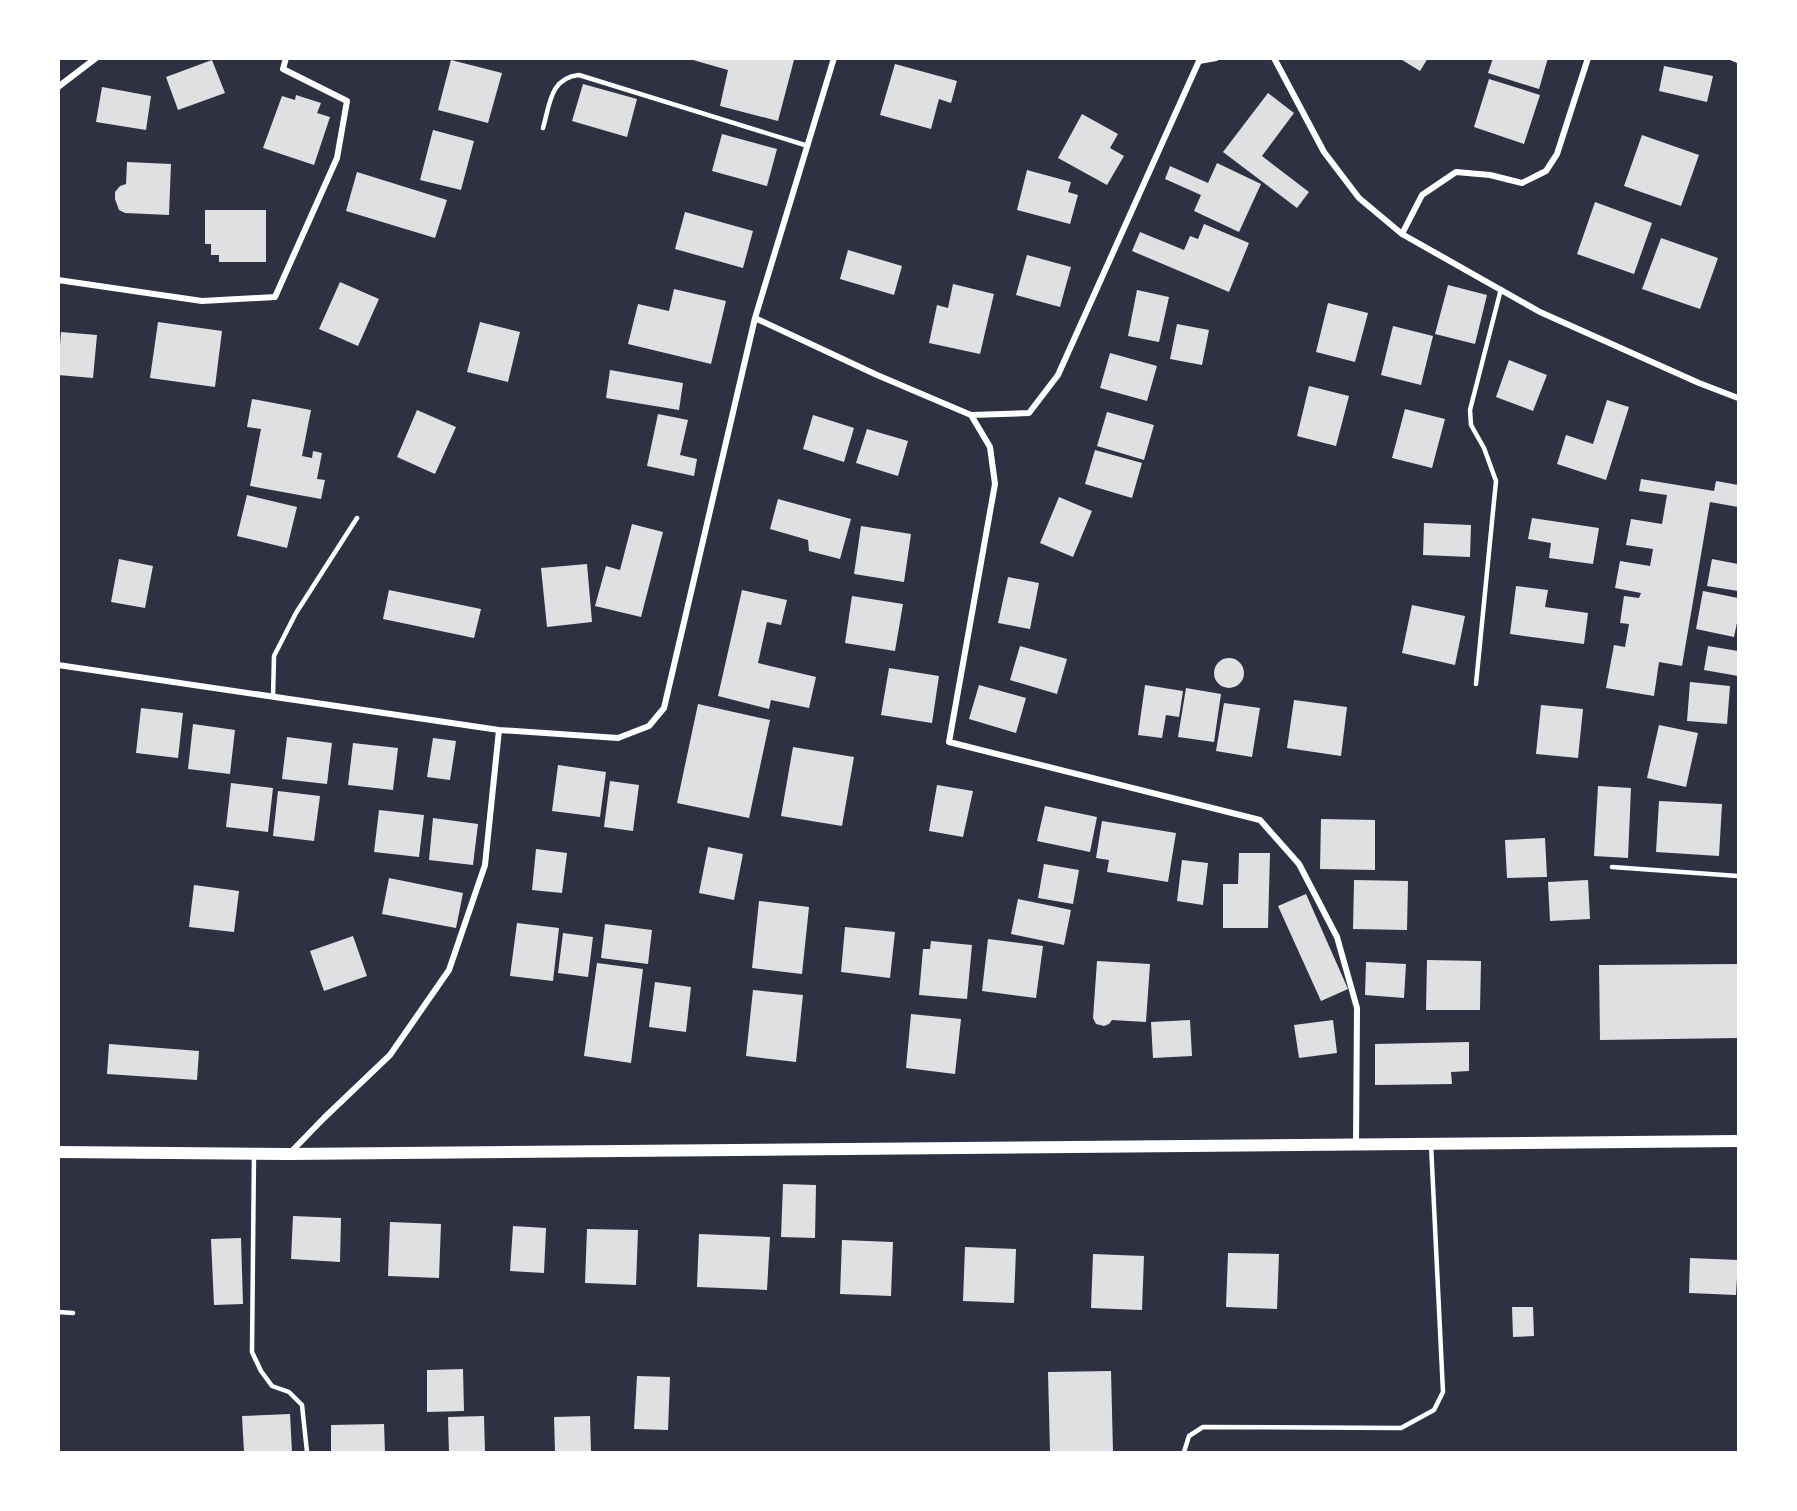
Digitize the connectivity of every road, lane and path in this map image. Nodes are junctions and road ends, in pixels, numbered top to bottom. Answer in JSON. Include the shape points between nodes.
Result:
{"nodes":[{"id":1,"x":96,"y":58,"type":"edge"},
{"id":2,"x":286,"y":58,"type":"edge"},
{"id":3,"x":834,"y":58,"type":"edge"},
{"id":4,"x":1216,"y":58,"type":"edge"},
{"id":5,"x":1274,"y":58,"type":"edge"},
{"id":6,"x":1588,"y":58,"type":"edge"},
{"id":7,"x":1731,"y":58,"type":"edge"},
{"id":8,"x":1738,"y":61,"type":"edge"},
{"id":9,"x":58,"y":87,"type":"edge"},
{"id":10,"x":543,"y":128,"type":"dead end"},
{"id":11,"x":808,"y":146,"type":"junction"},
{"id":12,"x":1402,"y":234,"type":"junction"},
{"id":13,"x":58,"y":279,"type":"edge"},
{"id":14,"x":1501,"y":289,"type":"junction"},
{"id":15,"x":755,"y":318,"type":"junction"},
{"id":16,"x":1738,"y":398,"type":"edge"},
{"id":17,"x":971,"y":415,"type":"junction"},
{"id":18,"x":357,"y":518,"type":"dead end"},
{"id":19,"x":58,"y":665,"type":"edge"},
{"id":20,"x":1476,"y":684,"type":"dead end"},
{"id":21,"x":273,"y":697,"type":"junction"},
{"id":22,"x":499,"y":730,"type":"junction"},
{"id":23,"x":1612,"y":867,"type":"dead end"},
{"id":24,"x":1738,"y":876,"type":"edge"},
{"id":25,"x":1738,"y":1142,"type":"edge"},
{"id":26,"x":1356,"y":1144,"type":"junction"},
{"id":27,"x":1431,"y":1144,"type":"junction"},
{"id":28,"x":58,"y":1152,"type":"edge"},
{"id":29,"x":254,"y":1154,"type":"junction"},
{"id":30,"x":289,"y":1154,"type":"junction"},
{"id":31,"x":58,"y":1312,"type":"edge"},
{"id":32,"x":73,"y":1313,"type":"dead end"},
{"id":33,"x":307,"y":1452,"type":"edge"},
{"id":34,"x":1184,"y":1452,"type":"edge"}],
"edges":[{"from":1,"to":9,"type":"street"},
{"from":2,"to":13,"type":"street","via":[[284,69],[348,101],[338,158],[274,297],[202,301]]},
{"from":3,"to":11,"type":"street"},
{"from":4,"to":17,"type":"street","via":[[1199,61],[1058,375],[1029,413]]},
{"from":5,"to":12,"type":"street","via":[[1324,153],[1359,198]]},
{"from":6,"to":12,"type":"street","via":[[1557,154],[1546,171],[1522,183],[1456,172],[1422,195]]},
{"from":7,"to":8,"type":"lane"},
{"from":10,"to":11,"type":"lane","via":[[558,83],[579,75]]},
{"from":11,"to":15,"type":"street"},
{"from":12,"to":14,"type":"street"},
{"from":14,"to":16,"type":"street","via":[[1540,312]]},
{"from":14,"to":20,"type":"lane","via":[[1470,410],[1471,424],[1496,481]]},
{"from":15,"to":17,"type":"street"},
{"from":15,"to":22,"type":"street","via":[[664,708],[650,726],[618,738]]},
{"from":17,"to":26,"type":"street","via":[[990,447],[995,484],[949,742],[1260,820],[1299,864],[1337,937],[1357,1008]]},
{"from":18,"to":21,"type":"lane","via":[[296,613],[274,657]]},
{"from":19,"to":21,"type":"street"},
{"from":21,"to":22,"type":"street"},
{"from":22,"to":30,"type":"street","via":[[485,866],[449,970],[390,1055]]},
{"from":23,"to":24,"type":"lane"},
{"from":25,"to":27,"type":"main road"},
{"from":26,"to":27,"type":"main road"},
{"from":26,"to":30,"type":"main road"},
{"from":27,"to":34,"type":"lane","via":[[1443,1392],[1434,1410],[1401,1428],[1203,1427],[1189,1436]]},
{"from":28,"to":29,"type":"main road"},
{"from":29,"to":30,"type":"main road"},
{"from":29,"to":33,"type":"lane","via":[[252,1352],[272,1386],[289,1392],[302,1405]]},
{"from":31,"to":32,"type":"lane"}]}
